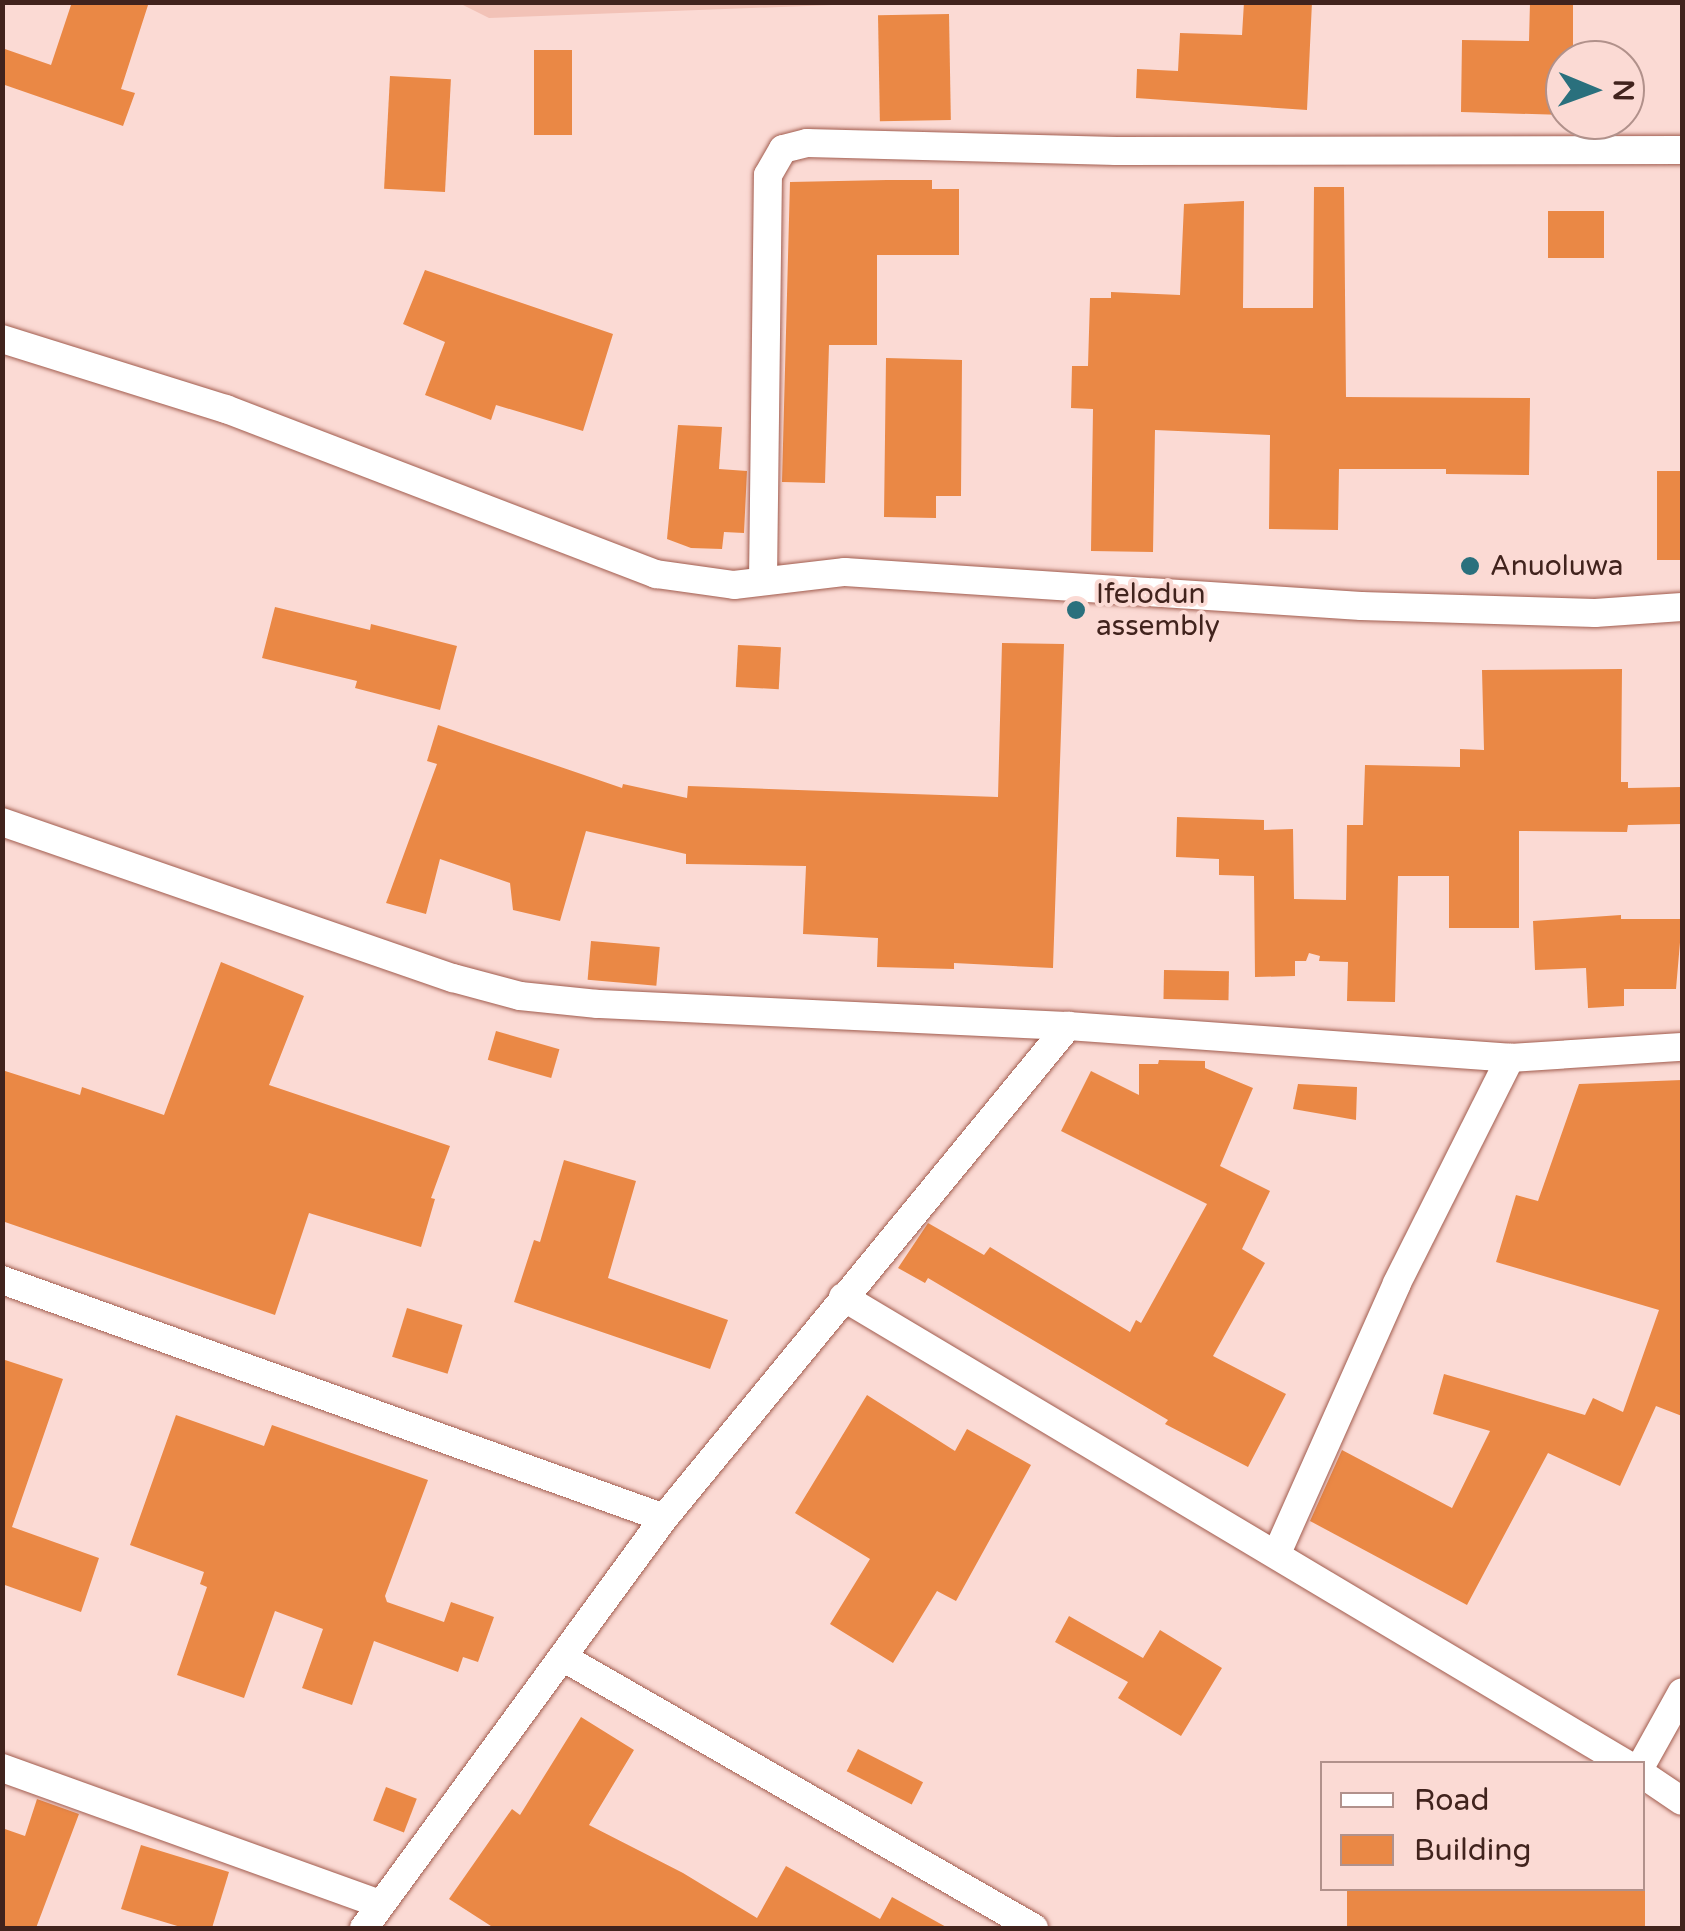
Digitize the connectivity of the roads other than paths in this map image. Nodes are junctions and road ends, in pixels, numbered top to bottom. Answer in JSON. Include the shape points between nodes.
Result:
{"nodes":[{"id":1,"x":1682,"y":150,"type":"edge"},
{"id":2,"x":2,"y":339,"type":"edge"},
{"id":3,"x":763,"y":581,"type":"junction"},
{"id":4,"x":1682,"y":606,"type":"edge"},
{"id":5,"x":2,"y":822,"type":"edge"},
{"id":6,"x":1068,"y":1026,"type":"junction"},
{"id":7,"x":1682,"y":1047,"type":"edge"},
{"id":8,"x":1510,"y":1058,"type":"junction"},
{"id":9,"x":2,"y":1280,"type":"edge"},
{"id":10,"x":843,"y":1297,"type":"junction"},
{"id":11,"x":664,"y":1518,"type":"junction"},
{"id":12,"x":1277,"y":1553,"type":"junction"},
{"id":13,"x":564,"y":1658,"type":"junction"},
{"id":14,"x":1682,"y":1692,"type":"edge"},
{"id":15,"x":1621,"y":1761,"type":"edge"},
{"id":16,"x":1644,"y":1761,"type":"edge"},
{"id":17,"x":2,"y":1768,"type":"edge"},
{"id":18,"x":1645,"y":1776,"type":"edge"},
{"id":19,"x":1682,"y":1800,"type":"edge"},
{"id":20,"x":380,"y":1904,"type":"junction"},
{"id":21,"x":364,"y":1928,"type":"edge"},
{"id":22,"x":1034,"y":1928,"type":"edge"}],
"edges":[{"from":1,"to":3,"type":"street","via":[[1116,151],[807,143],[783,150],[768,175]]},
{"from":2,"to":3,"type":"street","via":[[226,410],[656,574],[734,585]]},
{"from":3,"to":4,"type":"street","via":[[844,572],[1361,606],[1595,613]]},
{"from":5,"to":6,"type":"street","via":[[520,996]]},
{"from":6,"to":8,"type":"street"},
{"from":6,"to":10,"type":"street"},
{"from":7,"to":8,"type":"street"},
{"from":8,"to":12,"type":"street","via":[[1396,1283]]},
{"from":9,"to":11,"type":"street"},
{"from":10,"to":11,"type":"street"},
{"from":10,"to":12,"type":"street"},
{"from":11,"to":13,"type":"street"},
{"from":12,"to":15,"type":"street"},
{"from":13,"to":20,"type":"street"},
{"from":13,"to":22,"type":"street"},
{"from":14,"to":16,"type":"street"},
{"from":17,"to":20,"type":"street"},
{"from":18,"to":19,"type":"street"},
{"from":20,"to":21,"type":"street"}]}
